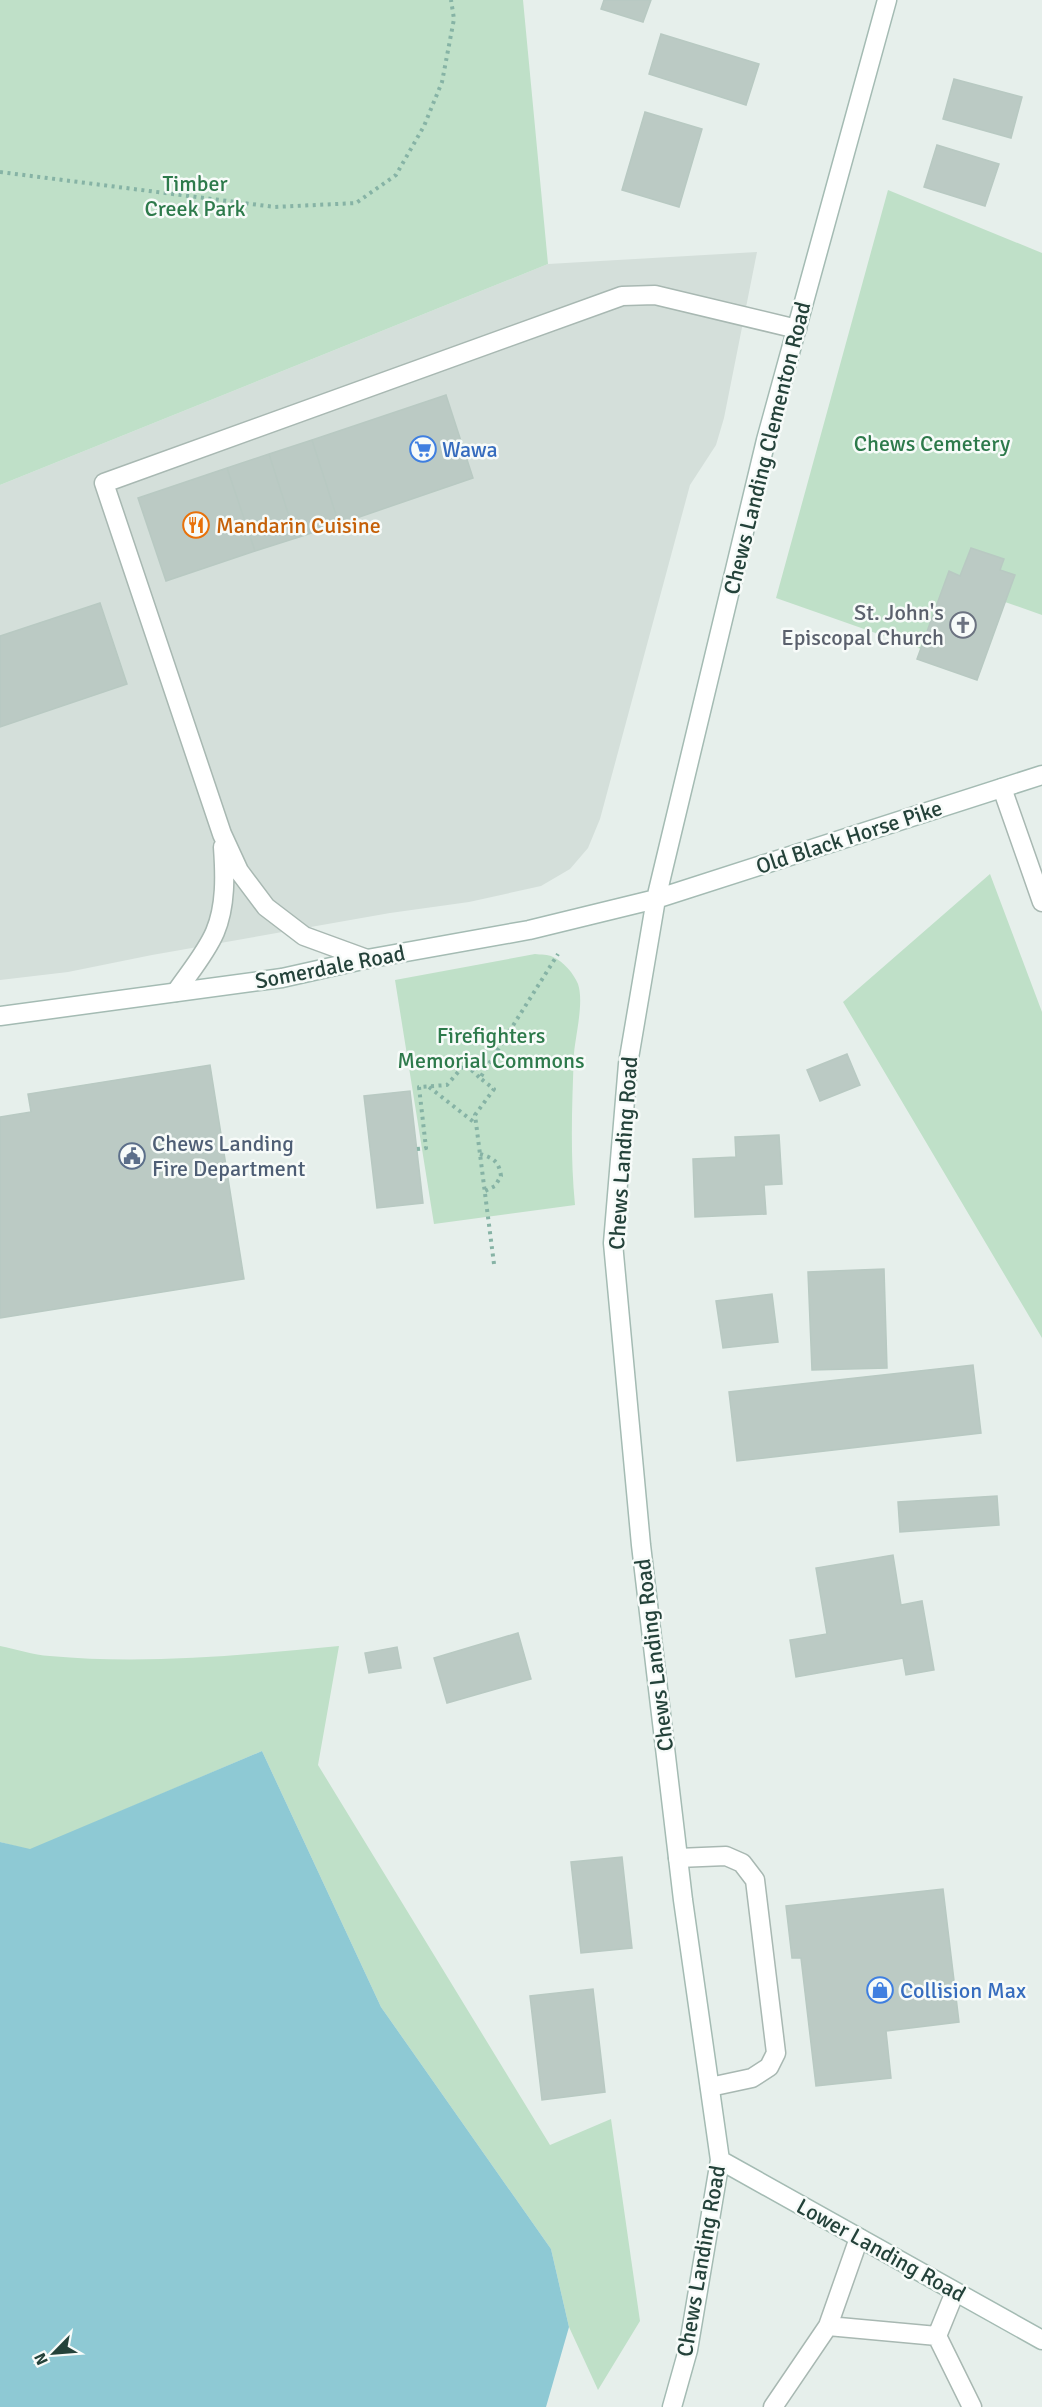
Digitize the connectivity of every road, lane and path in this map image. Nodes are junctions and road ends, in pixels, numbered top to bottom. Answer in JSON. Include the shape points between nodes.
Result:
{"nodes":[{"id":1,"x":451,"y":0,"type":"edge"},
{"id":2,"x":887,"y":0,"type":"edge"},
{"id":3,"x":0,"y":172,"type":"edge"},
{"id":4,"x":797,"y":329,"type":"junction"},
{"id":5,"x":1042,"y":775,"type":"edge"},
{"id":6,"x":1002,"y":788,"type":"junction"},
{"id":7,"x":222,"y":834,"type":"junction"},
{"id":8,"x":656,"y":898,"type":"junction"},
{"id":9,"x":1042,"y":902,"type":"edge"},
{"id":10,"x":558,"y":954,"type":"dead end"},
{"id":11,"x":367,"y":959,"type":"junction"},
{"id":12,"x":176,"y":992,"type":"junction"},
{"id":13,"x":0,"y":1016,"type":"edge"},
{"id":14,"x":480,"y":1078,"type":"junction"},
{"id":15,"x":428,"y":1086,"type":"junction"},
{"id":16,"x":476,"y":1124,"type":"junction"},
{"id":17,"x":417,"y":1149,"type":"dead end"},
{"id":18,"x":480,"y":1154,"type":"junction"},
{"id":19,"x":485,"y":1191,"type":"junction"},
{"id":20,"x":494,"y":1264,"type":"dead end"},
{"id":21,"x":678,"y":1858,"type":"junction"},
{"id":22,"x":710,"y":2087,"type":"junction"},
{"id":23,"x":720,"y":2160,"type":"junction"},
{"id":24,"x":859,"y":2238,"type":"junction"},
{"id":25,"x":955,"y":2292,"type":"junction"},
{"id":26,"x":828,"y":2326,"type":"junction"},
{"id":27,"x":938,"y":2336,"type":"junction"},
{"id":28,"x":1042,"y":2340,"type":"edge"},
{"id":29,"x":672,"y":2407,"type":"edge"},
{"id":30,"x":773,"y":2407,"type":"edge"},
{"id":31,"x":972,"y":2407,"type":"edge"}],
"edges":[{"from":1,"to":3,"type":"path","via":[[454,19],[442,82],[424,126],[396,175],[356,203],[275,207]]},
{"from":2,"to":4,"type":"main road","name":"Chews Landing Clementon Road"},
{"from":4,"to":7,"type":"main road","via":[[655,295],[622,296],[104,483]]},
{"from":4,"to":8,"type":"main road","name":"Chews Landing Clementon Road","via":[[766,440]]},
{"from":5,"to":6,"type":"main road","name":"Old Black Horse Pike"},
{"from":6,"to":8,"type":"main road","name":"Old Black Horse Pike"},
{"from":6,"to":9,"type":"main road"},
{"from":7,"to":11,"type":"main road","via":[[239,871],[266,907],[304,936]]},
{"from":7,"to":12,"type":"main road","via":[[225,872],[219,921]]},
{"from":8,"to":11,"type":"main road","name":"Somerdale Road","via":[[529,930]]},
{"from":8,"to":21,"type":"main road","name":"Chews Landing Road","via":[[628,1064],[613,1243],[641,1545]]},
{"from":10,"to":14,"type":"path"},
{"from":11,"to":12,"type":"main road","name":"Somerdale Road","via":[[282,978]]},
{"from":12,"to":13,"type":"main road","name":"Somerdale Road"},
{"from":14,"to":15,"type":"path","via":[[465,1064],[447,1085]]},
{"from":14,"to":16,"type":"path","via":[[494,1089],[475,1115]]},
{"from":15,"to":16,"type":"path"},
{"from":15,"to":17,"type":"path","via":[[419,1087],[426,1148]]},
{"from":16,"to":18,"type":"path"},
{"from":18,"to":19,"type":"path"},
{"from":18,"to":19,"type":"path","via":[[499,1165],[501,1176],[495,1186]]},
{"from":19,"to":20,"type":"path"},
{"from":21,"to":22,"type":"main road","name":"Chews Landing Road"},
{"from":21,"to":22,"type":"main road","via":[[726,1856],[742,1863],[755,1880],[776,2053],[769,2067],[752,2078]]},
{"from":22,"to":23,"type":"main road","name":"Chews Landing Road"},
{"from":23,"to":24,"type":"main road","name":"Lower Landing Road"},
{"from":23,"to":29,"type":"main road","name":"Chews Landing Road","via":[[688,2350]]},
{"from":24,"to":25,"type":"main road","name":"Lower Landing Road"},
{"from":24,"to":26,"type":"main road"},
{"from":25,"to":27,"type":"main road"},
{"from":25,"to":28,"type":"main road","name":"Lower Landing Road"},
{"from":26,"to":27,"type":"main road"},
{"from":26,"to":30,"type":"main road"},
{"from":27,"to":31,"type":"main road"}]}
